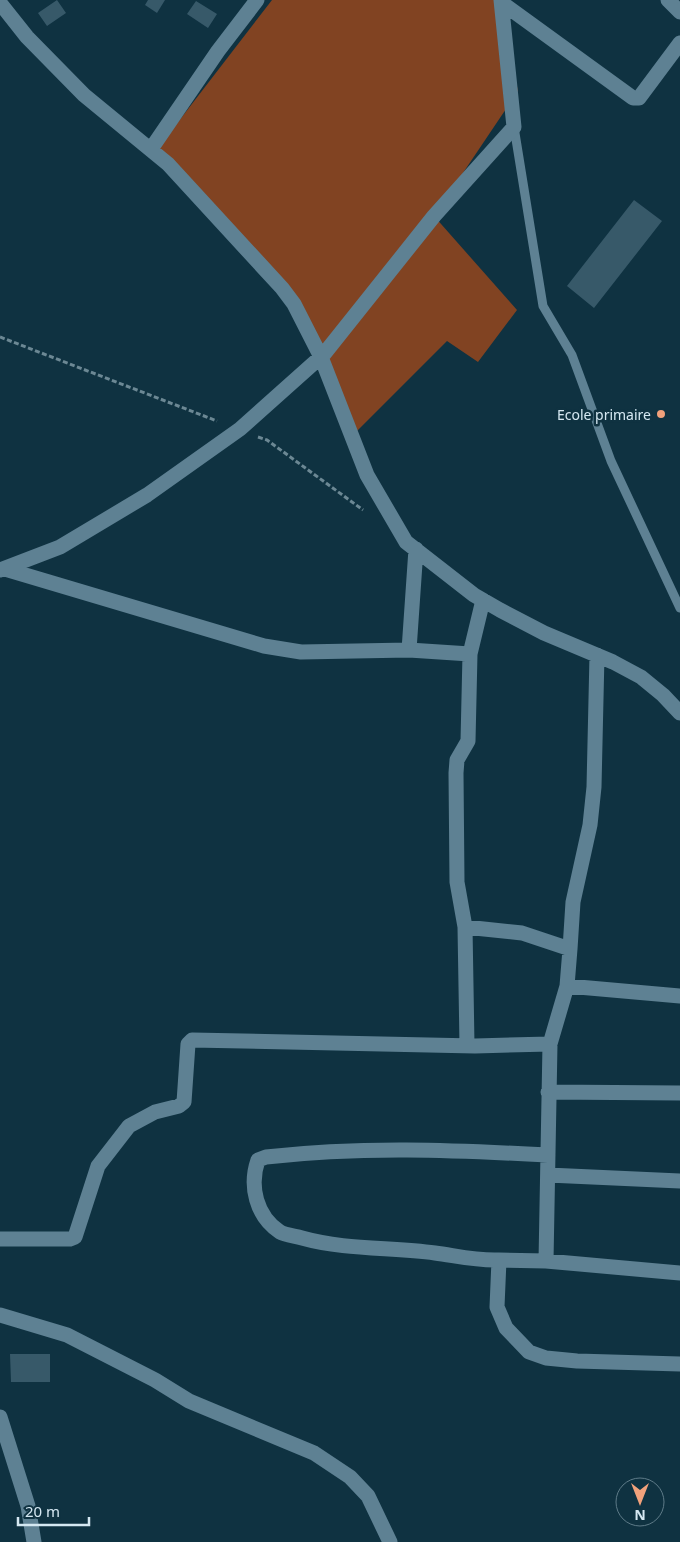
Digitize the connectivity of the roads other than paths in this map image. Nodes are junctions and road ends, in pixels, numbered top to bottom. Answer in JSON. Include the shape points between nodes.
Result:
{"nodes":[{"id":1,"x":257,"y":0,"type":"edge"},
{"id":2,"x":668,"y":0,"type":"edge"},
{"id":3,"x":502,"y":2,"type":"edge"},
{"id":4,"x":0,"y":3,"type":"edge"},
{"id":5,"x":680,"y":12,"type":"edge"},
{"id":6,"x":680,"y":43,"type":"edge"},
{"id":7,"x":514,"y":127,"type":"junction"},
{"id":8,"x":151,"y":150,"type":"junction"},
{"id":9,"x":321,"y":357,"type":"junction"},
{"id":10,"x":416,"y":550,"type":"junction"},
{"id":11,"x":3,"y":570,"type":"edge"},
{"id":12,"x":483,"y":600,"type":"junction"},
{"id":13,"x":680,"y":608,"type":"edge"},
{"id":14,"x":409,"y":650,"type":"junction"},
{"id":15,"x":470,"y":654,"type":"junction"},
{"id":16,"x":597,"y":655,"type":"junction"},
{"id":17,"x":680,"y":714,"type":"edge"},
{"id":18,"x":465,"y":927,"type":"junction"},
{"id":19,"x":570,"y":949,"type":"junction"},
{"id":20,"x":567,"y":986,"type":"junction"},
{"id":21,"x":680,"y":996,"type":"edge"},
{"id":22,"x":550,"y":1044,"type":"junction"},
{"id":23,"x":467,"y":1045,"type":"junction"},
{"id":24,"x":548,"y":1092,"type":"junction"},
{"id":25,"x":680,"y":1094,"type":"edge"},
{"id":26,"x":548,"y":1155,"type":"junction"},
{"id":27,"x":548,"y":1175,"type":"junction"},
{"id":28,"x":680,"y":1181,"type":"edge"},
{"id":29,"x":0,"y":1239,"type":"edge"},
{"id":30,"x":499,"y":1260,"type":"junction"},
{"id":31,"x":546,"y":1262,"type":"junction"},
{"id":32,"x":680,"y":1273,"type":"edge"},
{"id":33,"x":0,"y":1315,"type":"edge"},
{"id":34,"x":680,"y":1364,"type":"edge"},
{"id":35,"x":0,"y":1417,"type":"edge"},
{"id":36,"x":34,"y":1542,"type":"edge"},
{"id":37,"x":390,"y":1542,"type":"edge"}],
"edges":[{"from":1,"to":8,"type":"street"},
{"from":2,"to":5,"type":"street"},
{"from":3,"to":6,"type":"street","via":[[633,98],[640,98]]},
{"from":3,"to":7,"type":"street"},
{"from":4,"to":8,"type":"street","via":[[27,37],[84,95]]},
{"from":7,"to":9,"type":"street","via":[[434,216]]},
{"from":7,"to":13,"type":"lane","via":[[543,306],[572,355],[611,461]]},
{"from":8,"to":9,"type":"street","via":[[168,164],[282,288],[294,304]]},
{"from":9,"to":10,"type":"street","via":[[367,475],[406,542]]},
{"from":9,"to":11,"type":"street","via":[[240,429],[147,495],[60,547]]},
{"from":10,"to":12,"type":"street"},
{"from":10,"to":14,"type":"street"},
{"from":11,"to":14,"type":"street","via":[[264,646],[301,652]]},
{"from":12,"to":15,"type":"street"},
{"from":12,"to":16,"type":"street","via":[[544,634]]},
{"from":14,"to":15,"type":"street"},
{"from":15,"to":18,"type":"street","via":[[470,729],[468,741],[457,760],[456,773],[457,882]]},
{"from":16,"to":17,"type":"street","via":[[641,677]]},
{"from":16,"to":19,"type":"street","via":[[594,787],[590,825],[573,902]]},
{"from":18,"to":19,"type":"street","via":[[522,933]]},
{"from":18,"to":23,"type":"street"},
{"from":19,"to":20,"type":"street"},
{"from":20,"to":21,"type":"street"},
{"from":20,"to":22,"type":"street"},
{"from":22,"to":23,"type":"street"},
{"from":22,"to":24,"type":"street"},
{"from":23,"to":29,"type":"street","via":[[192,1040],[188,1044],[184,1102],[129,1126],[98,1166],[76,1237]]},
{"from":24,"to":25,"type":"street"},
{"from":24,"to":26,"type":"street"},
{"from":26,"to":27,"type":"street"},
{"from":26,"to":30,"type":"street","via":[[428,1148],[324,1150],[258,1160],[253,1184],[255,1196],[267,1220],[280,1232],[323,1244],[435,1253],[477,1261]]},
{"from":27,"to":28,"type":"street"},
{"from":27,"to":31,"type":"street"},
{"from":30,"to":31,"type":"street"},
{"from":30,"to":34,"type":"street","via":[[497,1307],[506,1328],[529,1352],[546,1358],[576,1361]]},
{"from":31,"to":32,"type":"street"},
{"from":33,"to":37,"type":"street","via":[[67,1335],[189,1401],[314,1453],[350,1477],[368,1496]]},
{"from":35,"to":36,"type":"street","via":[[28,1506]]}]}
